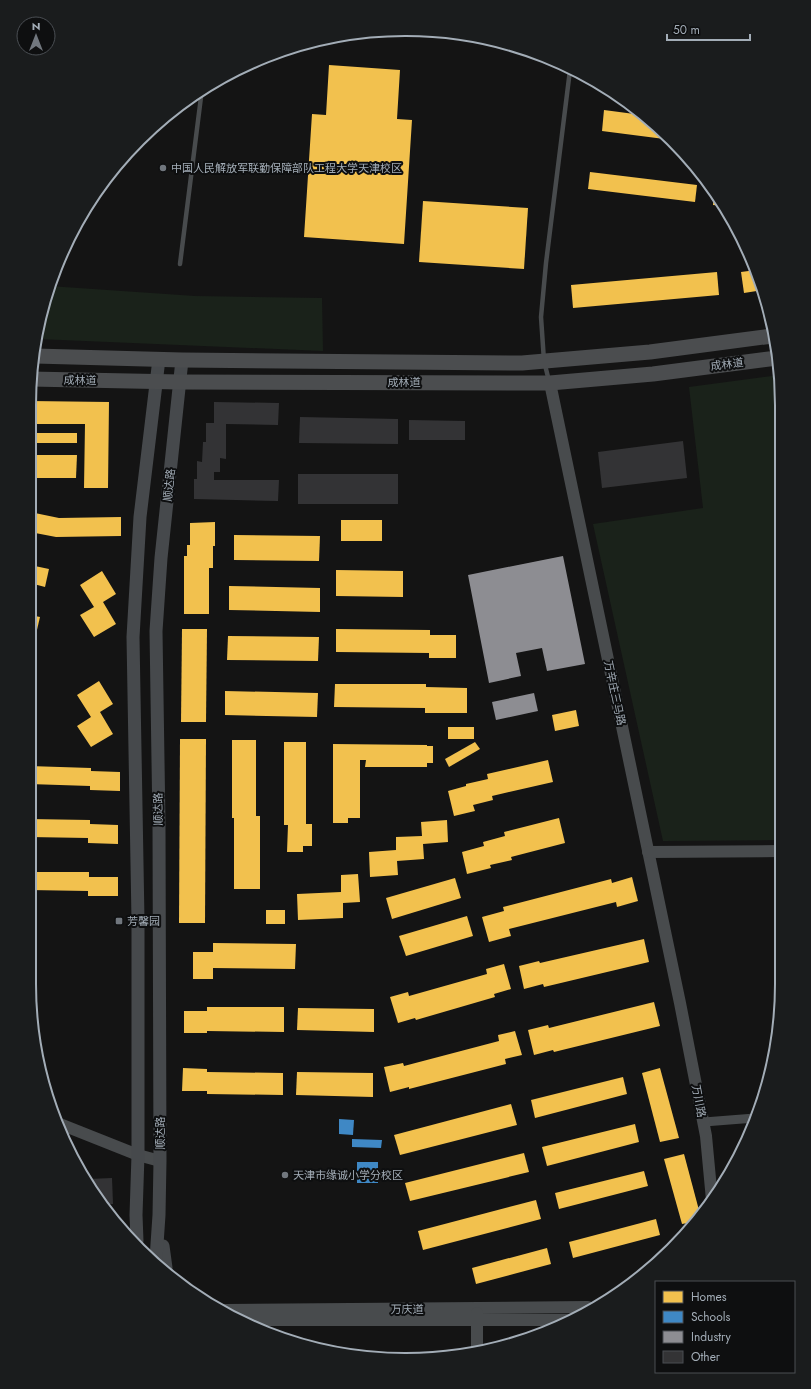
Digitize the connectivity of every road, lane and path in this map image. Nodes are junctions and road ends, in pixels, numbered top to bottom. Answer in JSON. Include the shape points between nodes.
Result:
{"nodes":[{"id":1,"x":570,"y":75,"type":"edge"},
{"id":2,"x":201,"y":97,"type":"edge"},
{"id":3,"x":180,"y":264,"type":"dead end"},
{"id":4,"x":769,"y":336,"type":"edge"},
{"id":5,"x":39,"y":356,"type":"edge"},
{"id":6,"x":159,"y":359,"type":"junction"},
{"id":7,"x":772,"y":359,"type":"edge"},
{"id":8,"x":182,"y":360,"type":"junction"},
{"id":9,"x":544,"y":361,"type":"junction"},
{"id":10,"x":37,"y":379,"type":"edge"},
{"id":11,"x":156,"y":382,"type":"junction"},
{"id":12,"x":180,"y":382,"type":"junction"},
{"id":13,"x":550,"y":383,"type":"junction"},
{"id":14,"x":775,"y":851,"type":"edge"},
{"id":15,"x":648,"y":852,"type":"junction"},
{"id":16,"x":680,"y":1003,"type":"joint"},
{"id":17,"x":749,"y":1118,"type":"edge"},
{"id":18,"x":704,"y":1122,"type":"junction"},
{"id":19,"x":64,"y":1126,"type":"edge"},
{"id":20,"x":138,"y":1155,"type":"junction"},
{"id":21,"x":160,"y":1161,"type":"junction"},
{"id":22,"x":711,"y":1191,"type":"edge"},
{"id":23,"x":136,"y":1215,"type":"junction"},
{"id":24,"x":159,"y":1215,"type":"junction"},
{"id":25,"x":134,"y":1233,"type":"edge"},
{"id":26,"x":138,"y":1238,"type":"edge"},
{"id":27,"x":156,"y":1256,"type":"edge"},
{"id":28,"x":165,"y":1264,"type":"edge"},
{"id":29,"x":581,"y":1308,"type":"edge"},
{"id":30,"x":233,"y":1310,"type":"edge"},
{"id":31,"x":477,"y":1314,"type":"junction"},
{"id":32,"x":559,"y":1319,"type":"edge"},
{"id":33,"x":253,"y":1320,"type":"edge"},
{"id":34,"x":477,"y":1346,"type":"edge"}],
"edges":[{"from":1,"to":9,"type":"lane","via":[[541,317]]},
{"from":2,"to":3,"type":"lane"},
{"from":4,"to":9,"type":"main road","name":"成林道","via":[[650,352]]},
{"from":5,"to":6,"type":"main road","name":"成林道"},
{"from":6,"to":8,"type":"main road","name":"成林道"},
{"from":6,"to":11,"type":"main road","name":"顺达路"},
{"from":7,"to":13,"type":"main road","name":"成林道","via":[[653,374]]},
{"from":8,"to":9,"type":"main road","name":"成林道","via":[[451,363]]},
{"from":8,"to":12,"type":"main road","name":"顺达路"},
{"from":9,"to":13,"type":"lane"},
{"from":10,"to":11,"type":"main road","name":"成林道"},
{"from":11,"to":12,"type":"main road","name":"成林道"},
{"from":11,"to":20,"type":"main road","name":"顺达路","via":[[140,517],[133,637],[138,920]]},
{"from":12,"to":13,"type":"main road","name":"成林道"},
{"from":12,"to":21,"type":"main road","name":"顺达路","via":[[161,558],[156,631]]},
{"from":13,"to":15,"type":"street","name":"万辛庄三马路"},
{"from":14,"to":15,"type":"street"},
{"from":15,"to":16,"type":"street","name":"万辛庄三马路"},
{"from":16,"to":18,"type":"street","name":"万川路"},
{"from":17,"to":18,"type":"street"},
{"from":18,"to":22,"type":"street","name":"万川路"},
{"from":19,"to":20,"type":"street"},
{"from":20,"to":21,"type":"street"},
{"from":20,"to":23,"type":"main road","name":"顺达路"},
{"from":21,"to":24,"type":"main road","name":"顺达路"},
{"from":23,"to":25,"type":"main road"},
{"from":23,"to":26,"type":"main road","name":"顺达路"},
{"from":24,"to":27,"type":"main road","name":"顺达路"},
{"from":24,"to":28,"type":"main road"},
{"from":29,"to":31,"type":"street","name":"万庆道"},
{"from":30,"to":31,"type":"street","name":"万庆道"},
{"from":31,"to":32,"type":"street","name":"万庆道"},
{"from":31,"to":33,"type":"street","name":"万庆道"},
{"from":31,"to":34,"type":"street"}]}
